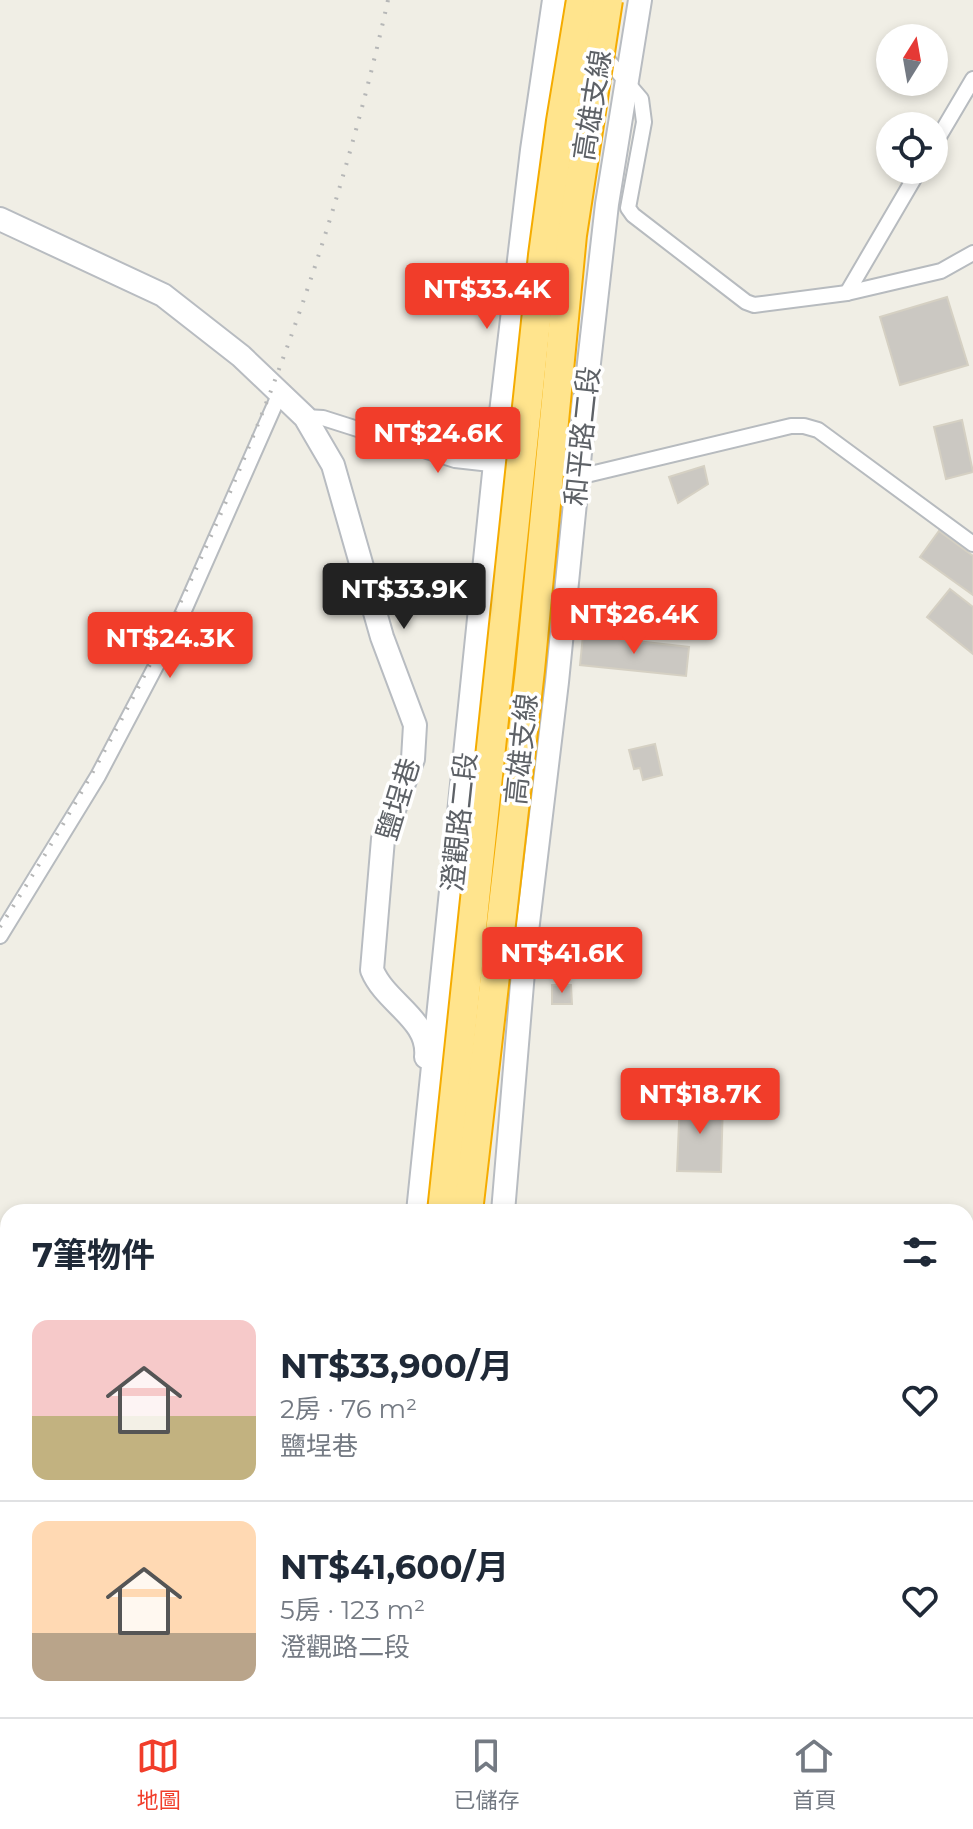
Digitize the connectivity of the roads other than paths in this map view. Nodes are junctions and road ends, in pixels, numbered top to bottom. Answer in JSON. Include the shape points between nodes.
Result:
{"nodes":[{"id":1,"x":608,"y":0,"type":"edge"},
{"id":2,"x":640,"y":0,"type":"edge"},
{"id":3,"x":560,"y":1,"type":"edge"},
{"id":4,"x":973,"y":79,"type":"edge"},
{"id":5,"x":627,"y":80,"type":"junction"},
{"id":6,"x":948,"y":121,"type":"edge"},
{"id":7,"x":911,"y":184,"type":"edge"},
{"id":8,"x":0,"y":219,"type":"edge"},
{"id":9,"x":973,"y":253,"type":"edge"},
{"id":10,"x":847,"y":293,"type":"junction"},
{"id":11,"x":280,"y":393,"type":"junction"},
{"id":12,"x":305,"y":417,"type":"junction"},
{"id":13,"x":495,"y":463,"type":"junction"},
{"id":14,"x":578,"y":477,"type":"junction"},
{"id":15,"x":973,"y":544,"type":"edge"},
{"id":16,"x":0,"y":936,"type":"edge"},
{"id":17,"x":406,"y":1204,"type":"edge"},
{"id":18,"x":419,"y":1204,"type":"edge"},
{"id":19,"x":443,"y":1204,"type":"edge"},
{"id":20,"x":469,"y":1204,"type":"edge"},
{"id":21,"x":504,"y":1204,"type":"edge"}],
"edges":[{"from":1,"to":20,"type":"highway","name":"高雄支線","bridge":true,"via":[[572,235],[530,670]]},
{"from":2,"to":5,"type":"street","name":"和平路二段"},
{"from":3,"to":5,"type":"street"},
{"from":3,"to":13,"type":"street","via":[[532,150]]},
{"from":3,"to":19,"type":"highway","name":"高雄支線","bridge":true,"via":[[561,121]]},
{"from":4,"to":6,"type":"street"},
{"from":5,"to":10,"type":"street","via":[[641,99],[644,122],[628,199],[633,215],[754,305]]},
{"from":5,"to":14,"type":"street","name":"和平路二段","via":[[607,204]]},
{"from":7,"to":10,"type":"street"},
{"from":8,"to":11,"type":"street","name":"鹽埕巷","via":[[163,295]]},
{"from":9,"to":10,"type":"street","via":[[941,271]]},
{"from":11,"to":12,"type":"street","name":"鹽埕巷"},
{"from":11,"to":16,"type":"street","via":[[178,624],[98,776]]},
{"from":12,"to":13,"type":"street","via":[[455,460]]},
{"from":12,"to":17,"type":"street","name":"鹽埕巷","via":[[336,475],[382,637],[415,725],[413,759],[383,839],[372,970],[423,1030],[427,1045],[414,1175]]},
{"from":13,"to":14,"type":"street"},
{"from":13,"to":18,"type":"street","name":"澄觀路二段"},
{"from":14,"to":15,"type":"street","via":[[804,426],[818,430]]},
{"from":14,"to":21,"type":"street","name":"和平路二段","via":[[525,948]]}]}
